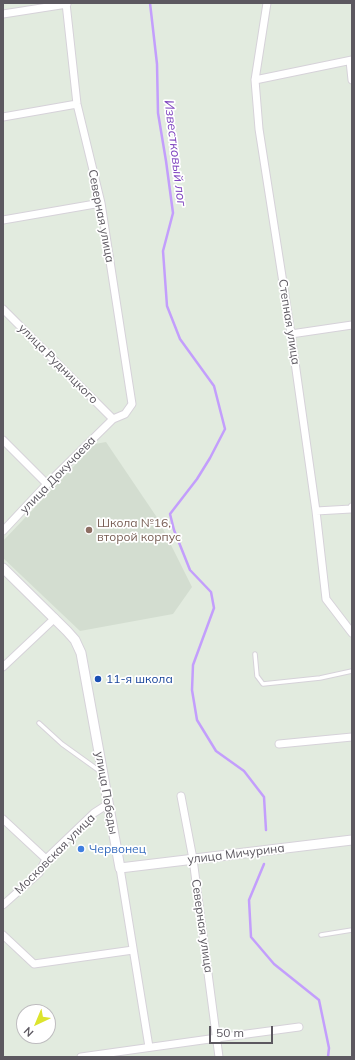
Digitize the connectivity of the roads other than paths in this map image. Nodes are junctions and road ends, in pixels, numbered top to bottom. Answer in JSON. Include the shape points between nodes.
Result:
{"nodes":[{"id":1,"x":267,"y":3,"type":"edge"},
{"id":2,"x":66,"y":4,"type":"edge"},
{"id":3,"x":3,"y":14,"type":"edge"},
{"id":4,"x":351,"y":60,"type":"edge"},
{"id":5,"x":255,"y":80,"type":"junction"},
{"id":6,"x":352,"y":80,"type":"edge"},
{"id":7,"x":77,"y":104,"type":"junction"},
{"id":8,"x":3,"y":117,"type":"edge"},
{"id":9,"x":101,"y":203,"type":"junction"},
{"id":10,"x":3,"y":220,"type":"edge"},
{"id":11,"x":3,"y":309,"type":"edge"},
{"id":12,"x":352,"y":325,"type":"edge"},
{"id":13,"x":291,"y":334,"type":"junction"},
{"id":14,"x":113,"y":419,"type":"junction"},
{"id":15,"x":3,"y":440,"type":"edge"},
{"id":16,"x":48,"y":484,"type":"junction"},
{"id":17,"x":352,"y":507,"type":"edge"},
{"id":18,"x":316,"y":511,"type":"junction"},
{"id":19,"x":3,"y":531,"type":"edge"},
{"id":20,"x":3,"y":568,"type":"edge"},
{"id":21,"x":55,"y":618,"type":"junction"},
{"id":22,"x":352,"y":633,"type":"edge"},
{"id":23,"x":254,"y":654,"type":"dead end"},
{"id":24,"x":3,"y":666,"type":"edge"},
{"id":25,"x":352,"y":671,"type":"edge"},
{"id":26,"x":40,"y":723,"type":"dead end"},
{"id":27,"x":352,"y":737,"type":"edge"},
{"id":28,"x":279,"y":744,"type":"dead end"},
{"id":29,"x":103,"y":774,"type":"junction"},
{"id":30,"x":181,"y":796,"type":"dead end"},
{"id":31,"x":108,"y":804,"type":"junction"},
{"id":32,"x":3,"y":819,"type":"edge"},
{"id":33,"x":352,"y":840,"type":"edge"},
{"id":34,"x":46,"y":859,"type":"junction"},
{"id":35,"x":193,"y":859,"type":"junction"},
{"id":36,"x":120,"y":868,"type":"junction"},
{"id":37,"x":3,"y":905,"type":"edge"},
{"id":38,"x":352,"y":930,"type":"edge"},
{"id":39,"x":3,"y":935,"type":"edge"},
{"id":40,"x":321,"y":935,"type":"dead end"},
{"id":41,"x":133,"y":950,"type":"junction"},
{"id":42,"x":300,"y":1027,"type":"dead end"},
{"id":43,"x":216,"y":1038,"type":"junction"},
{"id":44,"x":149,"y":1047,"type":"junction"},
{"id":45,"x":81,"y":1057,"type":"edge"},
{"id":46,"x":220,"y":1057,"type":"edge"}],
"edges":[{"from":1,"to":5,"type":"street","name":"Степная улица"},
{"from":2,"to":3,"type":"street"},
{"from":2,"to":7,"type":"street","name":"Северная улица"},
{"from":4,"to":5,"type":"street"},
{"from":4,"to":6,"type":"street"},
{"from":5,"to":13,"type":"street","name":"Степная улица","via":[[259,130]]},
{"from":7,"to":8,"type":"street"},
{"from":7,"to":9,"type":"street","name":"Северная улица"},
{"from":9,"to":10,"type":"street"},
{"from":9,"to":14,"type":"street","name":"Северная улица","via":[[132,404],[125,414]]},
{"from":11,"to":14,"type":"street","name":"улица Рудницкого"},
{"from":12,"to":13,"type":"street"},
{"from":13,"to":18,"type":"street","name":"Степная улица"},
{"from":14,"to":16,"type":"street","name":"улица Докучаева"},
{"from":15,"to":16,"type":"street"},
{"from":16,"to":19,"type":"street","name":"улица Докучаева"},
{"from":17,"to":18,"type":"street"},
{"from":18,"to":22,"type":"street","name":"Степная улица","via":[[326,599]]},
{"from":20,"to":21,"type":"street","name":"улица Победы"},
{"from":21,"to":24,"type":"street"},
{"from":21,"to":29,"type":"street","name":"улица Победы","via":[[75,640],[81,653]]},
{"from":23,"to":25,"type":"lane","via":[[257,676],[263,684],[320,678]]},
{"from":26,"to":29,"type":"lane","via":[[62,744]]},
{"from":27,"to":28,"type":"street"},
{"from":29,"to":31,"type":"street","name":"улица Победы"},
{"from":30,"to":35,"type":"street","name":"Северная улица"},
{"from":31,"to":34,"type":"street","name":"Московская улица","via":[[94,813]]},
{"from":31,"to":36,"type":"street","name":"улица Победы"},
{"from":32,"to":34,"type":"street"},
{"from":33,"to":35,"type":"street","name":"улица Мичурина"},
{"from":34,"to":37,"type":"street","name":"Московская улица","via":[[39,873]]},
{"from":35,"to":36,"type":"street","name":"улица Мичурина"},
{"from":35,"to":43,"type":"street","name":"Северная улица"},
{"from":36,"to":41,"type":"street","name":"улица Победы"},
{"from":38,"to":40,"type":"lane"},
{"from":39,"to":41,"type":"street","via":[[34,964]]},
{"from":41,"to":44,"type":"street","name":"улица Победы"},
{"from":42,"to":43,"type":"street"},
{"from":43,"to":44,"type":"street"},
{"from":43,"to":46,"type":"street","name":"Северная улица"},
{"from":44,"to":45,"type":"street"}]}
